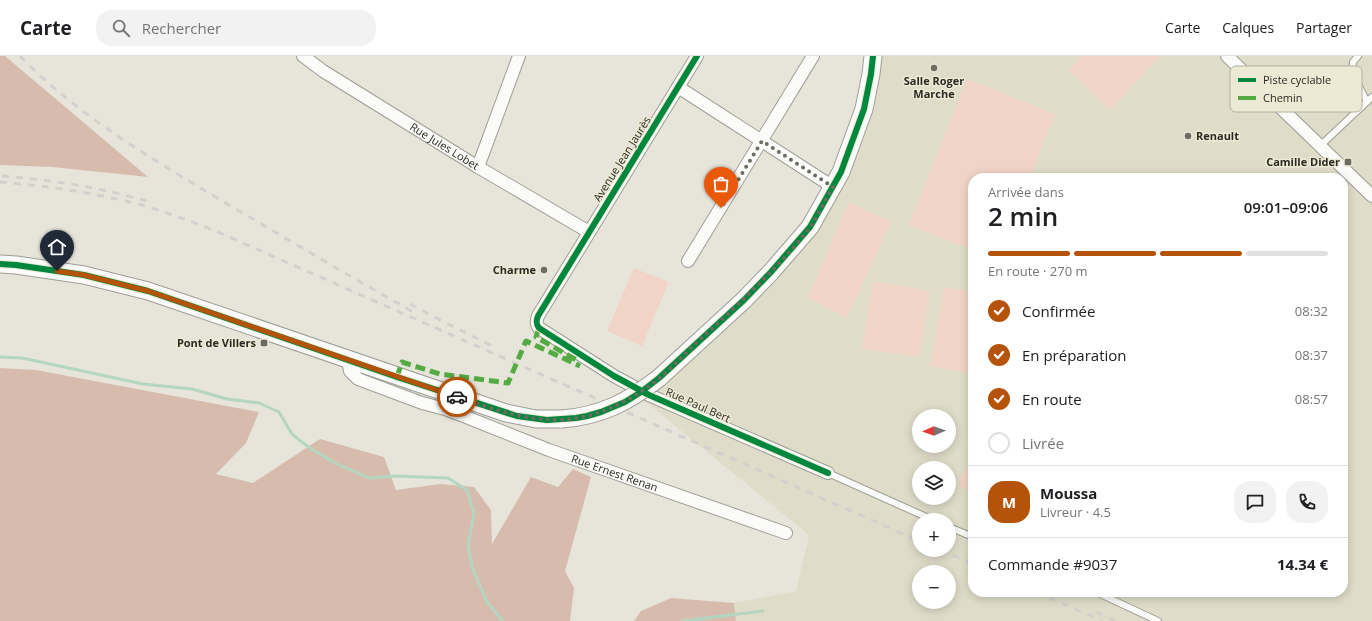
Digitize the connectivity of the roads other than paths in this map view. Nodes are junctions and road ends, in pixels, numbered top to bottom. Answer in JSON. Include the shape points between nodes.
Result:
{"nodes":[{"id":1,"x":303,"y":56,"type":"edge"},
{"id":2,"x":519,"y":56,"type":"edge"},
{"id":3,"x":697,"y":56,"type":"edge"},
{"id":4,"x":813,"y":56,"type":"edge"},
{"id":5,"x":873,"y":56,"type":"edge"},
{"id":6,"x":1227,"y":56,"type":"edge"},
{"id":7,"x":1358,"y":56,"type":"edge"},
{"id":8,"x":1237,"y":66,"type":"edge"},
{"id":9,"x":1353,"y":66,"type":"edge"},
{"id":10,"x":678,"y":87,"type":"junction"},
{"id":11,"x":1362,"y":92,"type":"edge"},
{"id":12,"x":1372,"y":97,"type":"edge"},
{"id":13,"x":1367,"y":102,"type":"junction"},
{"id":14,"x":1362,"y":107,"type":"edge"},
{"id":15,"x":1285,"y":112,"type":"edge"},
{"id":16,"x":1356,"y":112,"type":"edge"},
{"id":17,"x":762,"y":141,"type":"junction"},
{"id":18,"x":1320,"y":146,"type":"junction"},
{"id":19,"x":478,"y":167,"type":"junction"},
{"id":20,"x":833,"y":187,"type":"junction"},
{"id":21,"x":1372,"y":196,"type":"edge"},
{"id":22,"x":589,"y":232,"type":"junction"},
{"id":23,"x":688,"y":261,"type":"dead end"},
{"id":24,"x":0,"y":264,"type":"edge"},
{"id":25,"x":564,"y":272,"type":"joint"},
{"id":26,"x":348,"y":360,"type":"junction"},
{"id":27,"x":828,"y":473,"type":"joint"},
{"id":28,"x":917,"y":513,"type":"edge"},
{"id":29,"x":956,"y":530,"type":"edge"},
{"id":30,"x":786,"y":533,"type":"dead end"},
{"id":31,"x":968,"y":535,"type":"edge"},
{"id":32,"x":1107,"y":597,"type":"edge"},
{"id":33,"x":1158,"y":621,"type":"edge"}],
"edges":[{"from":1,"to":19,"type":"street","name":"Rue Jules Lobet"},
{"from":2,"to":19,"type":"street"},
{"from":3,"to":10,"type":"street","name":"Avenue Jean Jaurès"},
{"from":4,"to":17,"type":"street"},
{"from":5,"to":20,"type":"main road","via":[[864,109]]},
{"from":6,"to":8,"type":"street"},
{"from":7,"to":9,"type":"lane"},
{"from":10,"to":17,"type":"street"},
{"from":10,"to":22,"type":"street","name":"Avenue Jean Jaurès"},
{"from":11,"to":13,"type":"lane"},
{"from":12,"to":13,"type":"lane"},
{"from":13,"to":14,"type":"lane"},
{"from":15,"to":18,"type":"street"},
{"from":16,"to":18,"type":"lane"},
{"from":17,"to":20,"type":"street"},
{"from":17,"to":23,"type":"street"},
{"from":18,"to":21,"type":"street"},
{"from":19,"to":22,"type":"street","name":"Rue Jules Lobet"},
{"from":20,"to":26,"type":"main road","bridge":true,"via":[[810,227],[744,300],[659,378],[614,408],[562,420],[536,419],[506,413]]},
{"from":22,"to":25,"type":"street","name":"Avenue Jean Jaurès"},
{"from":24,"to":26,"type":"main road","via":[[84,275],[148,291]]},
{"from":25,"to":27,"type":"street","name":"Rue Paul Bert","via":[[536,320],[539,328],[642,392]]},
{"from":26,"to":30,"type":"street","name":"Rue Ernest Renan","via":[[350,371],[358,379],[445,409],[549,450]]},
{"from":27,"to":28,"type":"lane","name":"Rue Paul Bert"},
{"from":29,"to":31,"type":"lane"},
{"from":32,"to":33,"type":"lane"}]}
